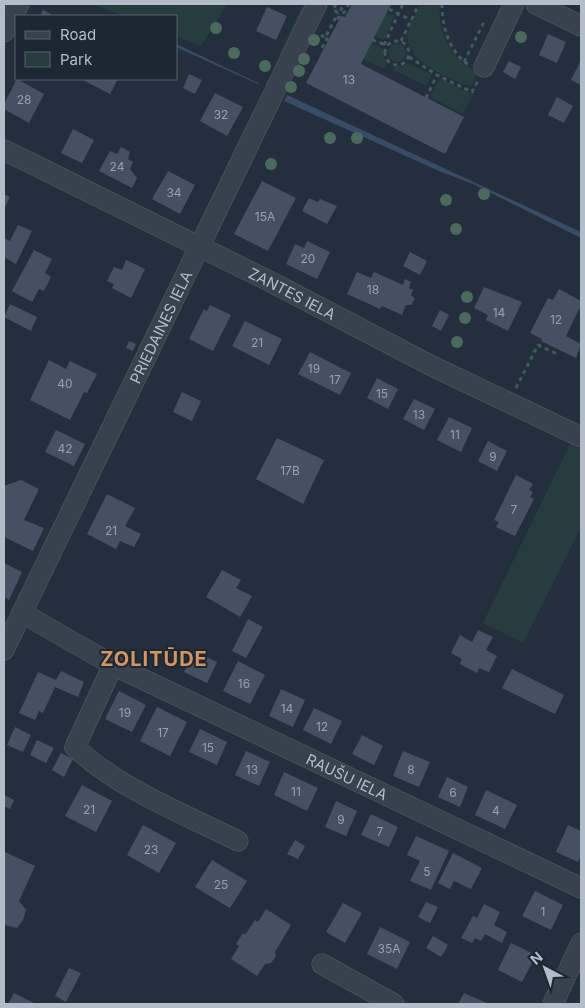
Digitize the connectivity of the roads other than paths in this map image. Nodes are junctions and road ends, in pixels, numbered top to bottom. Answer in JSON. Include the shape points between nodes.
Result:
{"nodes":[{"id":1,"x":19,"y":4,"type":"edge"},
{"id":2,"x":317,"y":4,"type":"edge"},
{"id":3,"x":514,"y":4,"type":"edge"},
{"id":4,"x":536,"y":4,"type":"edge"},
{"id":5,"x":562,"y":10,"type":"edge"},
{"id":6,"x":581,"y":26,"type":"edge"},
{"id":7,"x":4,"y":32,"type":"edge"},
{"id":8,"x":484,"y":67,"type":"road end"},
{"id":9,"x":4,"y":150,"type":"edge"},
{"id":10,"x":197,"y":247,"type":"junction"},
{"id":11,"x":581,"y":437,"type":"edge"},
{"id":12,"x":22,"y":613,"type":"junction"},
{"id":13,"x":4,"y":650,"type":"edge"},
{"id":14,"x":113,"y":665,"type":"junction"},
{"id":15,"x":238,"y":841,"type":"dead end"},
{"id":16,"x":581,"y":888,"type":"edge"},
{"id":17,"x":581,"y":943,"type":"edge"},
{"id":18,"x":322,"y":964,"type":"dead end"},
{"id":19,"x":394,"y":1004,"type":"edge"},
{"id":20,"x":553,"y":1004,"type":"edge"}],
"edges":[{"from":1,"to":7,"type":"street"},
{"from":2,"to":10,"type":"street","name":"PRIEDAINES IELA"},
{"from":3,"to":8,"type":"street"},
{"from":4,"to":5,"type":"street"},
{"from":5,"to":6,"type":"street"},
{"from":9,"to":10,"type":"street","name":"ZANTES IELA"},
{"from":10,"to":11,"type":"street","name":"ZANTES IELA"},
{"from":10,"to":12,"type":"street","name":"PRIEDAINES IELA"},
{"from":12,"to":13,"type":"street","name":"PRIEDAINES IELA"},
{"from":12,"to":14,"type":"street","name":"RAUŠU IELA"},
{"from":14,"to":15,"type":"street","via":[[75,747],[92,763],[158,802]]},
{"from":14,"to":16,"type":"street","name":"RAUŠU IELA"},
{"from":17,"to":20,"type":"street"},
{"from":18,"to":19,"type":"street"}]}
